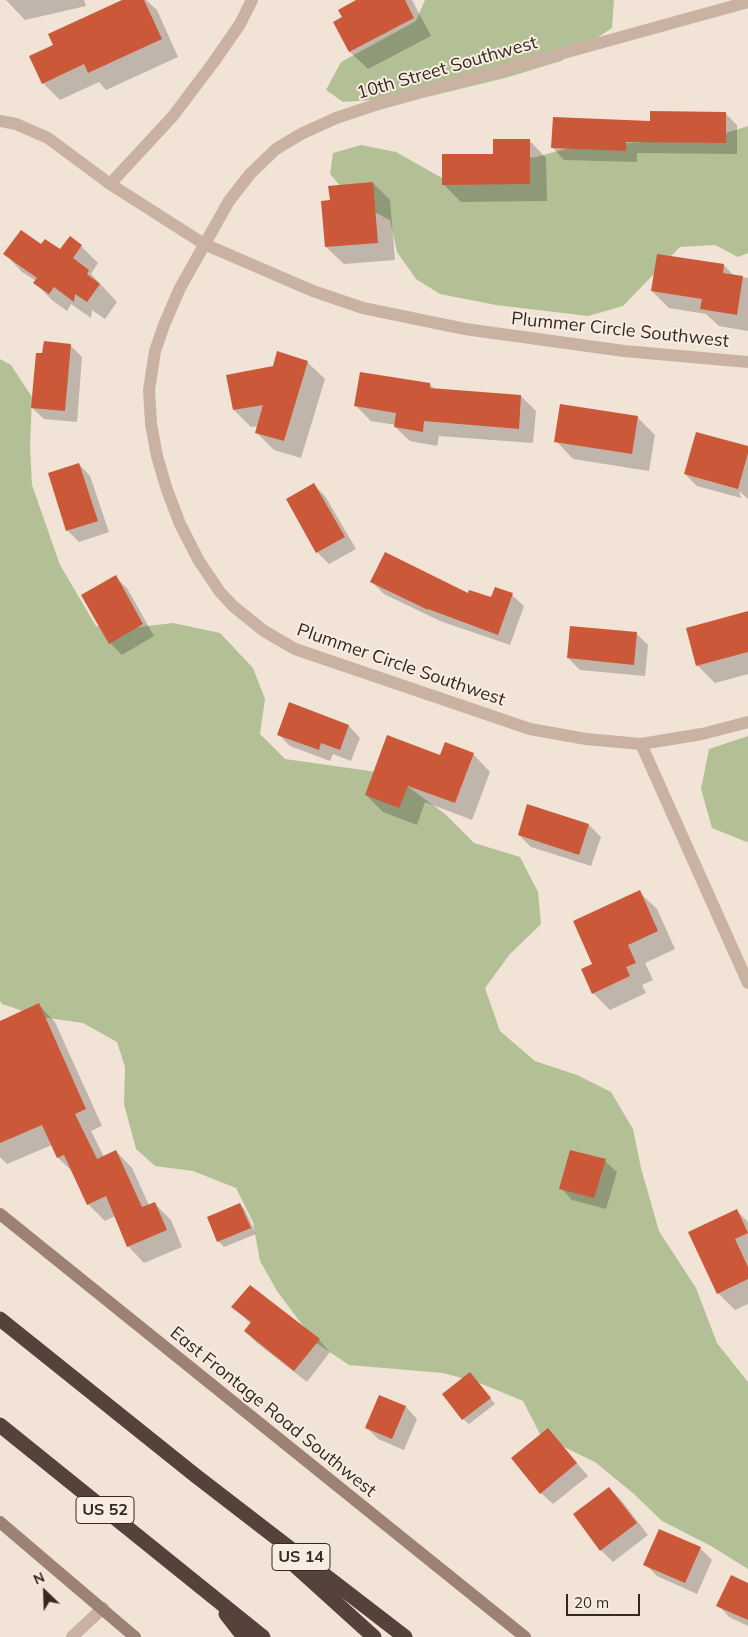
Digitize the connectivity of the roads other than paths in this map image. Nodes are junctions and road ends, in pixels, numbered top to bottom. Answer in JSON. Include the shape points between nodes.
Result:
{"nodes":[{"id":1,"x":252,"y":0,"type":"edge"},
{"id":2,"x":748,"y":2,"type":"edge"},
{"id":3,"x":0,"y":122,"type":"edge"},
{"id":4,"x":110,"y":184,"type":"junction"},
{"id":5,"x":204,"y":244,"type":"junction"},
{"id":6,"x":748,"y":362,"type":"edge"},
{"id":7,"x":748,"y":722,"type":"edge"},
{"id":8,"x":641,"y":744,"type":"junction"},
{"id":9,"x":748,"y":983,"type":"edge"},
{"id":10,"x":0,"y":1214,"type":"edge"},
{"id":11,"x":0,"y":1318,"type":"edge"},
{"id":12,"x":0,"y":1425,"type":"edge"},
{"id":13,"x":196,"y":1476,"type":"junction"},
{"id":14,"x":0,"y":1522,"type":"edge"},
{"id":15,"x":210,"y":1594,"type":"junction"},
{"id":16,"x":103,"y":1608,"type":"junction"},
{"id":17,"x":72,"y":1637,"type":"edge"},
{"id":18,"x":135,"y":1637,"type":"edge"},
{"id":19,"x":244,"y":1637,"type":"edge"},
{"id":20,"x":264,"y":1637,"type":"edge"},
{"id":21,"x":374,"y":1637,"type":"edge"},
{"id":22,"x":405,"y":1637,"type":"edge"},
{"id":23,"x":525,"y":1637,"type":"edge"}],
"edges":[{"from":1,"to":4,"type":"street","via":[[208,71],[173,116]]},
{"from":2,"to":5,"type":"street","name":"10th Street Southwest","via":[[336,118],[276,149],[250,174],[229,201]]},
{"from":3,"to":4,"type":"street","name":"Plummer Circle Southwest","via":[[16,124],[48,138]]},
{"from":4,"to":5,"type":"street","name":"Plummer Circle Southwest"},
{"from":5,"to":6,"type":"street","name":"Plummer Circle Southwest","via":[[313,291],[363,308],[474,331],[624,352]]},
{"from":5,"to":8,"type":"street","name":"Plummer Circle Southwest","via":[[164,325],[155,350],[149,390],[152,432],[167,490],[199,561],[220,592],[264,630],[295,649],[530,728]]},
{"from":7,"to":8,"type":"street","name":"Plummer Circle Southwest"},
{"from":8,"to":9,"type":"street"},
{"from":10,"to":23,"type":"street","name":"East Frontage Road Southwest"},
{"from":11,"to":13,"type":"highway"},
{"from":12,"to":15,"type":"highway","number":"US 52"},
{"from":13,"to":21,"type":"highway"},
{"from":13,"to":22,"type":"highway","number":"US 14"},
{"from":14,"to":16,"type":"street"},
{"from":15,"to":19,"type":"highway"},
{"from":15,"to":20,"type":"highway","number":"US 52"},
{"from":16,"to":17,"type":"street"},
{"from":16,"to":18,"type":"street"}]}
